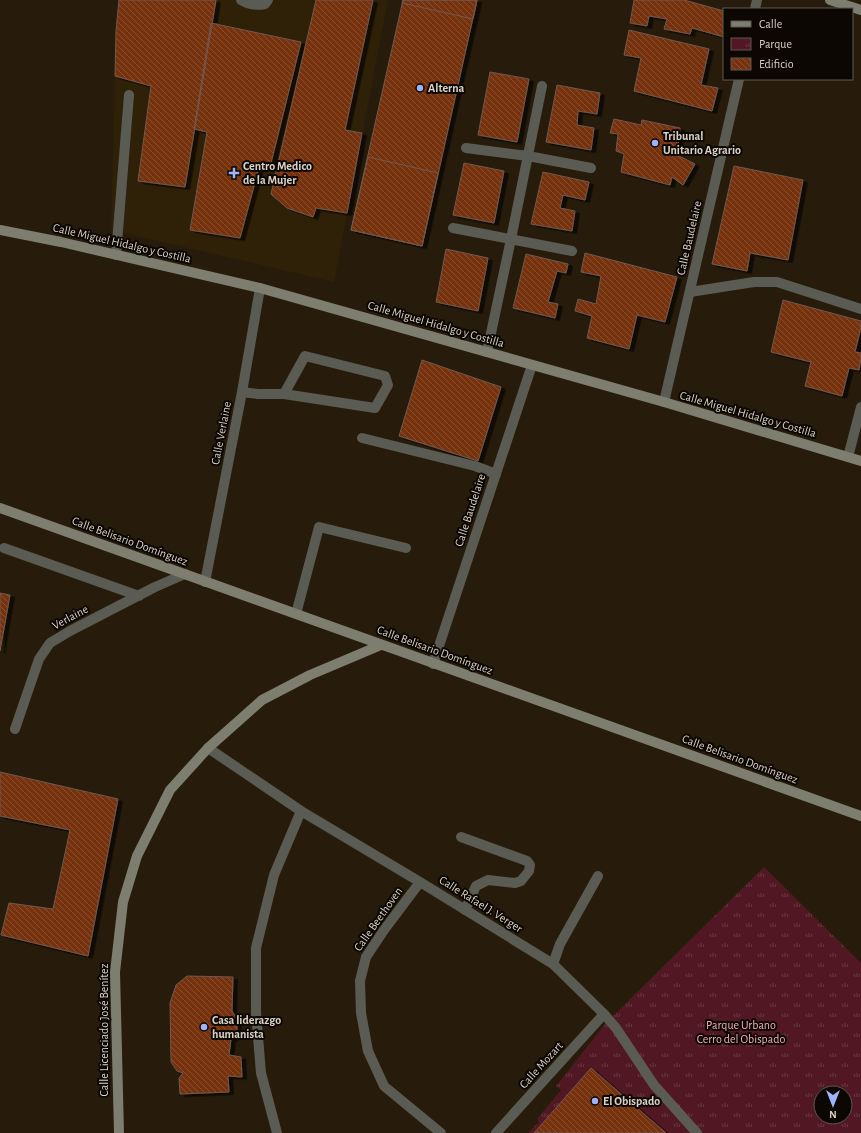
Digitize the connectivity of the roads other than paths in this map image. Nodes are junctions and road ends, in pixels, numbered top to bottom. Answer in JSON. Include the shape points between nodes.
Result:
{"nodes":[{"id":1,"x":240,"y":0,"type":"edge"},
{"id":2,"x":268,"y":0,"type":"edge"},
{"id":3,"x":830,"y":0,"type":"edge"},
{"id":4,"x":861,"y":10,"type":"edge"},
{"id":5,"x":739,"y":80,"type":"edge"},
{"id":6,"x":542,"y":86,"type":"dead end"},
{"id":7,"x":129,"y":95,"type":"dead end"},
{"id":8,"x":466,"y":148,"type":"dead end"},
{"id":9,"x":528,"y":156,"type":"junction"},
{"id":10,"x":591,"y":168,"type":"dead end"},
{"id":11,"x":453,"y":228,"type":"dead end"},
{"id":12,"x":0,"y":230,"type":"edge"},
{"id":13,"x":512,"y":239,"type":"junction"},
{"id":14,"x":572,"y":251,"type":"dead end"},
{"id":15,"x":116,"y":255,"type":"junction"},
{"id":16,"x":260,"y":288,"type":"junction"},
{"id":17,"x":690,"y":292,"type":"junction"},
{"id":18,"x":861,"y":309,"type":"edge"},
{"id":19,"x":487,"y":352,"type":"junction"},
{"id":20,"x":532,"y":365,"type":"junction"},
{"id":21,"x":242,"y":392,"type":"junction"},
{"id":22,"x":284,"y":394,"type":"junction"},
{"id":23,"x":664,"y":402,"type":"junction"},
{"id":24,"x":861,"y":407,"type":"edge"},
{"id":25,"x":362,"y":438,"type":"dead end"},
{"id":26,"x":848,"y":457,"type":"junction"},
{"id":27,"x":861,"y":461,"type":"edge"},
{"id":28,"x":496,"y":474,"type":"junction"},
{"id":29,"x":0,"y":508,"type":"edge"},
{"id":30,"x":4,"y":548,"type":"dead end"},
{"id":31,"x":406,"y":548,"type":"dead end"},
{"id":32,"x":185,"y":574,"type":"junction"},
{"id":33,"x":205,"y":582,"type":"junction"},
{"id":34,"x":138,"y":596,"type":"junction"},
{"id":35,"x":296,"y":614,"type":"junction"},
{"id":36,"x":381,"y":645,"type":"junction"},
{"id":37,"x":433,"y":664,"type":"junction"},
{"id":38,"x":15,"y":728,"type":"dead end"},
{"id":39,"x":208,"y":748,"type":"junction"},
{"id":40,"x":301,"y":811,"type":"junction"},
{"id":41,"x":861,"y":816,"type":"edge"},
{"id":42,"x":461,"y":836,"type":"dead end"},
{"id":43,"x":598,"y":876,"type":"dead end"},
{"id":44,"x":420,"y":882,"type":"junction"},
{"id":45,"x":465,"y":910,"type":"junction"},
{"id":46,"x":553,"y":964,"type":"junction"},
{"id":47,"x":604,"y":1014,"type":"junction"},
{"id":48,"x":119,"y":1133,"type":"edge"},
{"id":49,"x":277,"y":1133,"type":"edge"},
{"id":50,"x":441,"y":1133,"type":"edge"},
{"id":51,"x":496,"y":1133,"type":"edge"},
{"id":52,"x":697,"y":1133,"type":"edge"}],
"edges":[{"from":1,"to":2,"type":"street","via":[[248,5],[265,4]]},
{"from":3,"to":4,"type":"street"},
{"from":5,"to":17,"type":"street","name":"Calle Baudelaire"},
{"from":6,"to":9,"type":"street"},
{"from":7,"to":15,"type":"street"},
{"from":8,"to":9,"type":"street"},
{"from":9,"to":10,"type":"street"},
{"from":9,"to":13,"type":"street"},
{"from":11,"to":13,"type":"street"},
{"from":12,"to":15,"type":"street","name":"Calle Miguel Hidalgo y Costilla"},
{"from":13,"to":14,"type":"street"},
{"from":13,"to":19,"type":"street"},
{"from":15,"to":16,"type":"street","name":"Calle Miguel Hidalgo y Costilla"},
{"from":16,"to":19,"type":"street","name":"Calle Miguel Hidalgo y Costilla"},
{"from":16,"to":21,"type":"street","name":"Calle Verlaine"},
{"from":17,"to":18,"type":"street","via":[[754,282],[777,282]]},
{"from":17,"to":23,"type":"street","name":"Calle Baudelaire"},
{"from":19,"to":20,"type":"street","name":"Calle Miguel Hidalgo y Costilla"},
{"from":20,"to":23,"type":"street","name":"Calle Miguel Hidalgo y Costilla"},
{"from":20,"to":28,"type":"street","name":"Calle Baudelaire"},
{"from":21,"to":22,"type":"street"},
{"from":21,"to":33,"type":"street","name":"Calle Verlaine"},
{"from":22,"to":22,"type":"street","via":[[305,356],[385,376],[388,385],[375,408]]},
{"from":23,"to":26,"type":"street","name":"Calle Miguel Hidalgo y Costilla"},
{"from":24,"to":26,"type":"street"},
{"from":25,"to":28,"type":"street","via":[[475,466]]},
{"from":26,"to":27,"type":"street","name":"Calle Miguel Hidalgo y Costilla"},
{"from":28,"to":37,"type":"street","name":"Calle Baudelaire"},
{"from":29,"to":32,"type":"street","name":"Calle Belisario Domínguez"},
{"from":30,"to":34,"type":"street"},
{"from":31,"to":35,"type":"street","via":[[319,527]]},
{"from":32,"to":33,"type":"street","name":"Calle Belisario Domínguez"},
{"from":32,"to":34,"type":"street","name":"Verlaine"},
{"from":33,"to":35,"type":"street","name":"Calle Belisario Domínguez"},
{"from":34,"to":38,"type":"street","name":"Verlaine","via":[[50,643],[39,659]]},
{"from":35,"to":36,"type":"street","name":"Calle Belisario Domínguez"},
{"from":36,"to":37,"type":"street","name":"Calle Belisario Domínguez"},
{"from":36,"to":39,"type":"street","name":"Calle Licenciado José Benítez","via":[[310,674],[262,700]]},
{"from":37,"to":41,"type":"street","name":"Calle Belisario Domínguez"},
{"from":39,"to":40,"type":"street","name":"Calle Rafael J. Verger"},
{"from":39,"to":48,"type":"street","name":"Calle Licenciado José Benítez","via":[[170,790],[137,856],[124,902],[115,972]]},
{"from":40,"to":44,"type":"street","name":"Calle Rafael J. Verger"},
{"from":40,"to":49,"type":"street","via":[[274,875],[256,948],[256,1013],[261,1073]]},
{"from":42,"to":45,"type":"street","via":[[527,861],[530,866],[529,872],[521,881],[515,883],[488,880],[476,886]]},
{"from":43,"to":46,"type":"street","via":[[560,944]]},
{"from":44,"to":45,"type":"street","name":"Calle Rafael J. Verger"},
{"from":44,"to":50,"type":"street","name":"Calle Beethoven","via":[[366,957],[360,980],[361,1013],[368,1051],[384,1086]]},
{"from":45,"to":46,"type":"street","name":"Calle Rafael J. Verger"},
{"from":46,"to":47,"type":"street","name":"Calle Rafael J. Verger"},
{"from":47,"to":51,"type":"street","name":"Calle Mozart"},
{"from":47,"to":52,"type":"street","name":"Calle Rafael J. Verger","via":[[654,1085]]}]}
